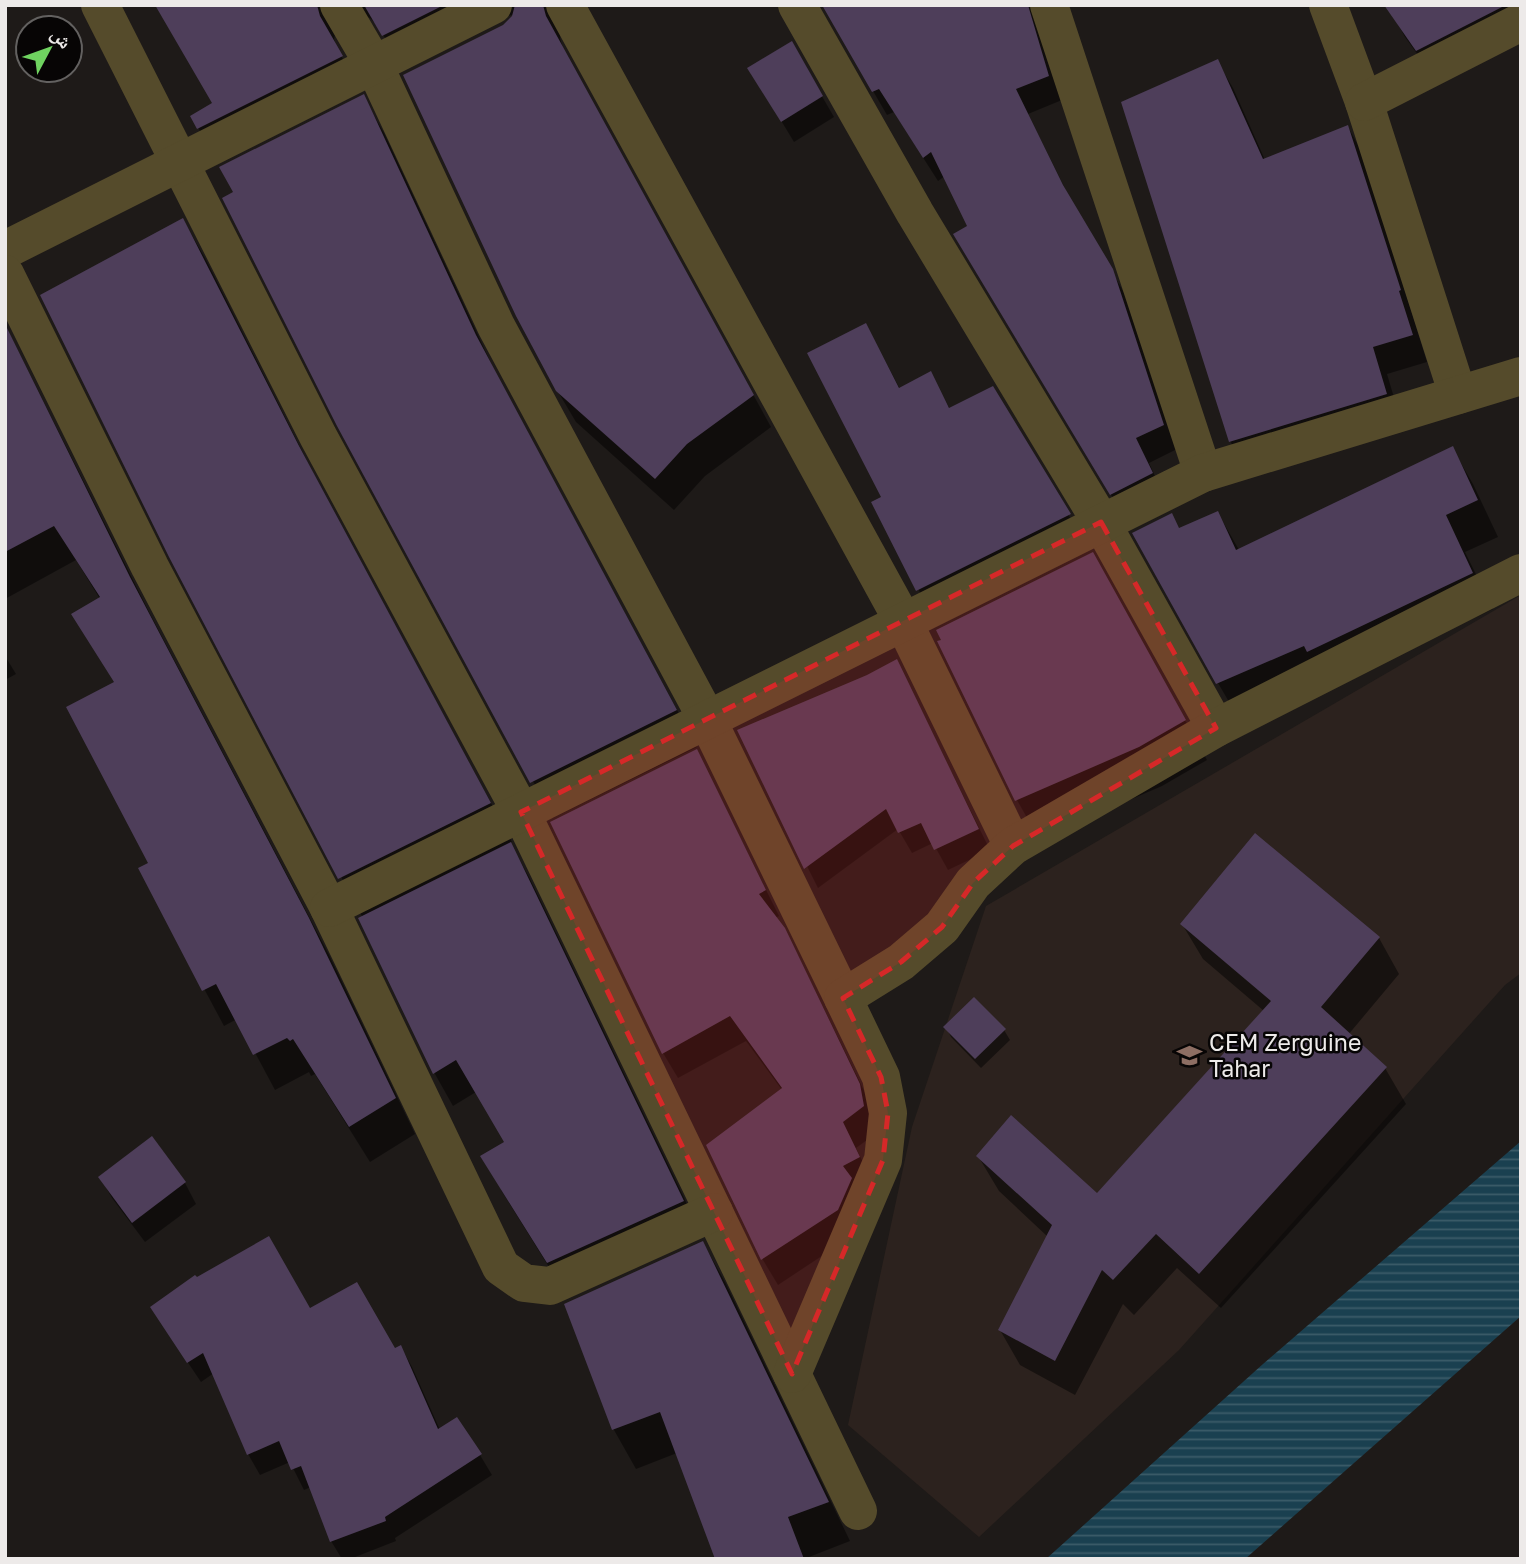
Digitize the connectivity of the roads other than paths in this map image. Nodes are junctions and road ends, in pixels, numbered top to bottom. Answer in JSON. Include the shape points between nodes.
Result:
{"nodes":[{"id":1,"x":100,"y":5,"type":"edge"},
{"id":2,"x":339,"y":5,"type":"edge"},
{"id":3,"x":493,"y":5,"type":"edge"},
{"id":4,"x":565,"y":5,"type":"edge"},
{"id":5,"x":797,"y":5,"type":"edge"},
{"id":6,"x":1049,"y":5,"type":"edge"},
{"id":7,"x":1328,"y":5,"type":"edge"},
{"id":8,"x":1521,"y":22,"type":"edge"},
{"id":9,"x":374,"y":65,"type":"junction"},
{"id":10,"x":1364,"y":102,"type":"junction"},
{"id":11,"x":178,"y":163,"type":"junction"},
{"id":12,"x":5,"y":250,"type":"edge"},
{"id":13,"x":5,"y":274,"type":"edge"},
{"id":14,"x":1521,"y":376,"type":"edge"},
{"id":15,"x":1458,"y":394,"type":"junction"},
{"id":16,"x":1203,"y":472,"type":"junction"},
{"id":17,"x":1101,"y":522,"type":"junction"},
{"id":18,"x":1521,"y":573,"type":"edge"},
{"id":19,"x":903,"y":621,"type":"junction"},
{"id":20,"x":707,"y":719,"type":"junction"},
{"id":21,"x":1216,"y":728,"type":"junction"},
{"id":22,"x":521,"y":812,"type":"junction"},
{"id":23,"x":1013,"y":846,"type":"junction"},
{"id":24,"x":329,"y":908,"type":"junction"},
{"id":25,"x":842,"y":998,"type":"junction"},
{"id":26,"x":714,"y":1212,"type":"junction"},
{"id":27,"x":792,"y":1374,"type":"junction"},
{"id":28,"x":859,"y":1511,"type":"dead end"}],
"edges":[{"from":1,"to":11,"type":"street"},
{"from":2,"to":9,"type":"street"},
{"from":3,"to":9,"type":"street"},
{"from":4,"to":19,"type":"street"},
{"from":5,"to":17,"type":"street","via":[[915,213]]},
{"from":6,"to":16,"type":"street"},
{"from":7,"to":10,"type":"street"},
{"from":8,"to":10,"type":"street"},
{"from":9,"to":11,"type":"street"},
{"from":9,"to":20,"type":"street","via":[[496,326]]},
{"from":10,"to":15,"type":"street"},
{"from":11,"to":12,"type":"street"},
{"from":11,"to":22,"type":"street","via":[[318,436]]},
{"from":13,"to":24,"type":"street","via":[[150,567]]},
{"from":14,"to":15,"type":"street"},
{"from":15,"to":16,"type":"street"},
{"from":16,"to":17,"type":"street"},
{"from":17,"to":19,"type":"street"},
{"from":17,"to":21,"type":"street"},
{"from":18,"to":21,"type":"street"},
{"from":19,"to":20,"type":"street"},
{"from":19,"to":23,"type":"street"},
{"from":20,"to":22,"type":"street"},
{"from":20,"to":25,"type":"street"},
{"from":21,"to":23,"type":"street"},
{"from":22,"to":24,"type":"street"},
{"from":22,"to":26,"type":"street"},
{"from":23,"to":25,"type":"street","via":[[973,883],[942,927],[901,962]]},
{"from":24,"to":26,"type":"street","via":[[501,1267],[524,1283],[551,1286]]},
{"from":25,"to":27,"type":"street","via":[[881,1077],[888,1113],[883,1160]]},
{"from":26,"to":27,"type":"street"},
{"from":27,"to":28,"type":"street"}]}
